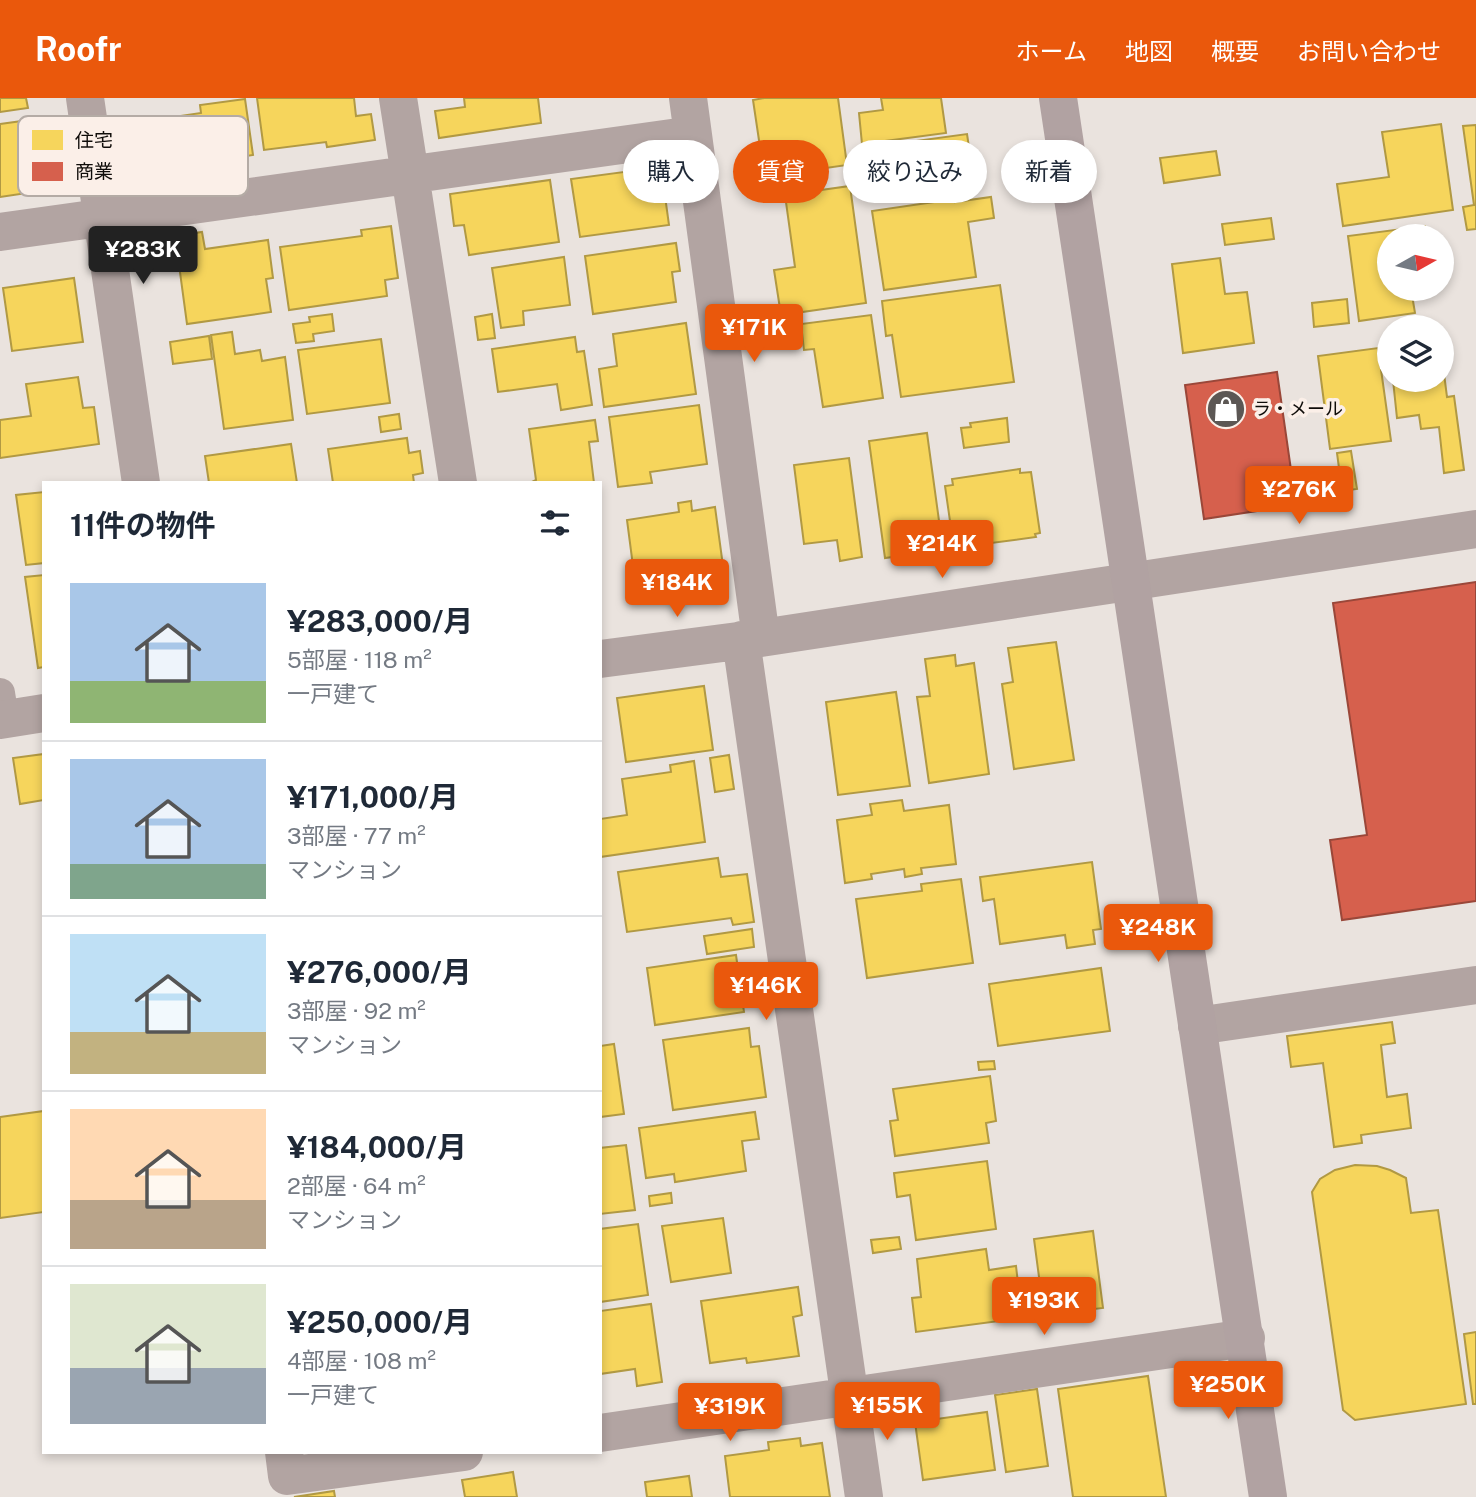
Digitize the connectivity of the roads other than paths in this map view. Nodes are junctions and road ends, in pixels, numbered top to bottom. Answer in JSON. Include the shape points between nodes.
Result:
{"nodes":[{"id":1,"x":85,"y":98,"type":"edge"},
{"id":2,"x":398,"y":98,"type":"edge"},
{"id":3,"x":688,"y":98,"type":"edge"},
{"id":4,"x":1058,"y":98,"type":"edge"},
{"id":5,"x":88,"y":116,"type":"edge"},
{"id":6,"x":693,"y":135,"type":"junction"},
{"id":7,"x":410,"y":176,"type":"junction"},
{"id":8,"x":100,"y":196,"type":"edge"},
{"id":9,"x":103,"y":218,"type":"junction"},
{"id":10,"x":0,"y":232,"type":"edge"},
{"id":11,"x":141,"y":481,"type":"edge"},
{"id":12,"x":458,"y":481,"type":"edge"},
{"id":13,"x":1476,"y":529,"type":"edge"},
{"id":14,"x":1131,"y":582,"type":"junction"},
{"id":15,"x":751,"y":639,"type":"junction"},
{"id":16,"x":602,"y":659,"type":"edge"},
{"id":17,"x":1,"y":711,"type":"edge"},
{"id":18,"x":42,"y":713,"type":"edge"},
{"id":19,"x":1476,"y":985,"type":"edge"},
{"id":20,"x":1197,"y":1026,"type":"junction"},
{"id":21,"x":1246,"y":1338,"type":"junction"},
{"id":22,"x":850,"y":1395,"type":"junction"},
{"id":23,"x":602,"y":1433,"type":"edge"},
{"id":24,"x":284,"y":1454,"type":"edge"},
{"id":25,"x":449,"y":1454,"type":"edge"},
{"id":26,"x":864,"y":1497,"type":"edge"},
{"id":27,"x":1268,"y":1497,"type":"edge"}],
"edges":[{"from":1,"to":5,"type":"street"},
{"from":2,"to":7,"type":"street"},
{"from":3,"to":6,"type":"street"},
{"from":4,"to":14,"type":"street"},
{"from":6,"to":7,"type":"street"},
{"from":6,"to":15,"type":"street"},
{"from":7,"to":9,"type":"street"},
{"from":7,"to":12,"type":"street"},
{"from":8,"to":9,"type":"street"},
{"from":9,"to":10,"type":"street"},
{"from":9,"to":11,"type":"street"},
{"from":13,"to":14,"type":"street"},
{"from":14,"to":15,"type":"street"},
{"from":14,"to":20,"type":"street"},
{"from":15,"to":16,"type":"street"},
{"from":15,"to":22,"type":"street"},
{"from":17,"to":18,"type":"street"},
{"from":19,"to":20,"type":"street"},
{"from":20,"to":21,"type":"street"},
{"from":21,"to":22,"type":"street"},
{"from":21,"to":27,"type":"street"},
{"from":22,"to":23,"type":"street"},
{"from":22,"to":26,"type":"street"},
{"from":24,"to":25,"type":"street","via":[[287,1476]]}]}
